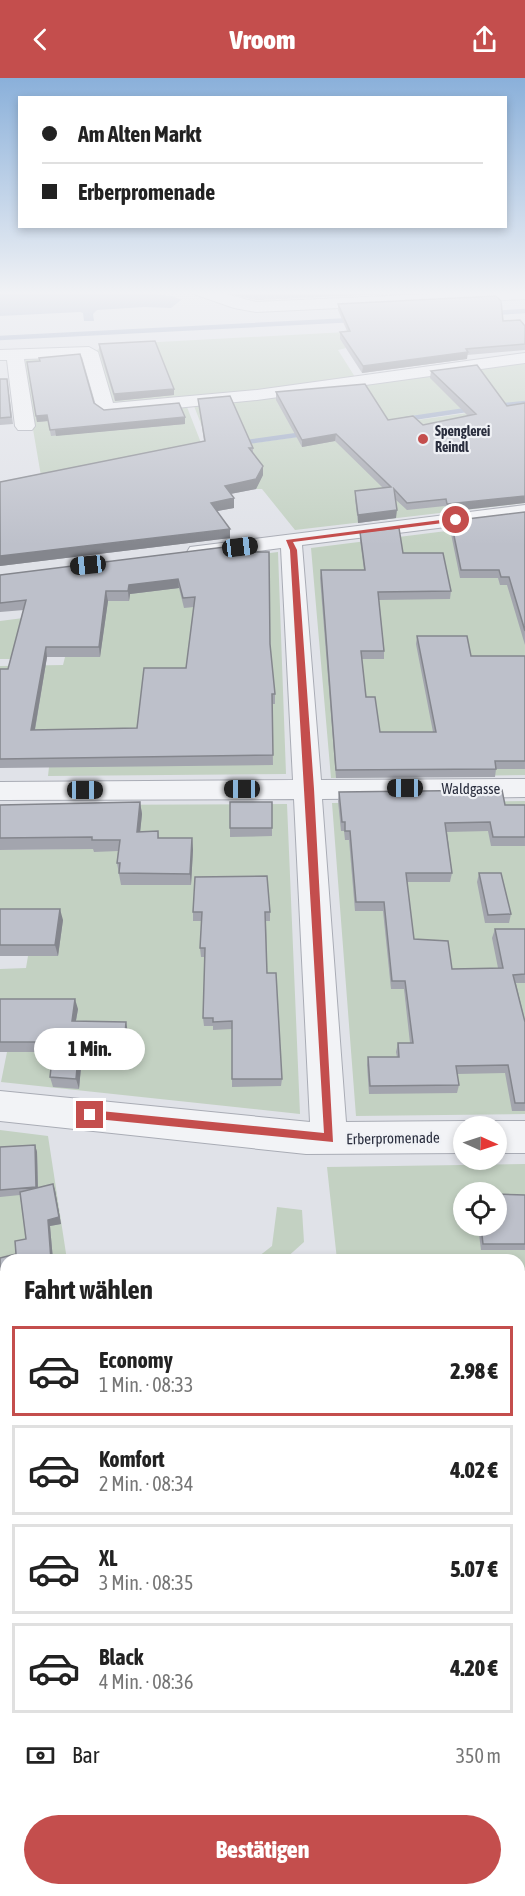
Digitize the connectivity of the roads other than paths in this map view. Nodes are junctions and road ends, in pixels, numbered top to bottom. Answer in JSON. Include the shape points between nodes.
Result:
{"nodes":[{"id":1,"x":19,"y":376,"type":"edge"},
{"id":2,"x":96,"y":376,"type":"edge"},
{"id":3,"x":396,"y":376,"type":"edge"},
{"id":4,"x":25,"y":426,"type":"dead end"},
{"id":5,"x":525,"y":512,"type":"edge"},
{"id":6,"x":289,"y":540,"type":"junction"},
{"id":7,"x":180,"y":554,"type":"edge"},
{"id":8,"x":525,"y":788,"type":"edge"},
{"id":9,"x":310,"y":789,"type":"junction"},
{"id":10,"x":0,"y":791,"type":"edge"},
{"id":11,"x":0,"y":1106,"type":"edge"},
{"id":12,"x":453,"y":1137,"type":"edge"},
{"id":13,"x":507,"y":1137,"type":"edge"},
{"id":14,"x":525,"y":1137,"type":"edge"},
{"id":15,"x":329,"y":1139,"type":"junction"}],
"edges":[{"from":1,"to":4,"type":"street"},
{"from":2,"to":3,"type":"street","via":[[106,409],[257,395]]},
{"from":5,"to":6,"type":"street"},
{"from":6,"to":7,"type":"street"},
{"from":6,"to":9,"type":"street","via":[[293,550]]},
{"from":8,"to":9,"type":"street","name":"Waldgasse"},
{"from":9,"to":10,"type":"street","name":"Waldgasse"},
{"from":9,"to":15,"type":"street"},
{"from":11,"to":15,"type":"street","name":"Erberpromenade"},
{"from":12,"to":15,"type":"street","name":"Erberpromenade"},
{"from":13,"to":14,"type":"street"}]}
